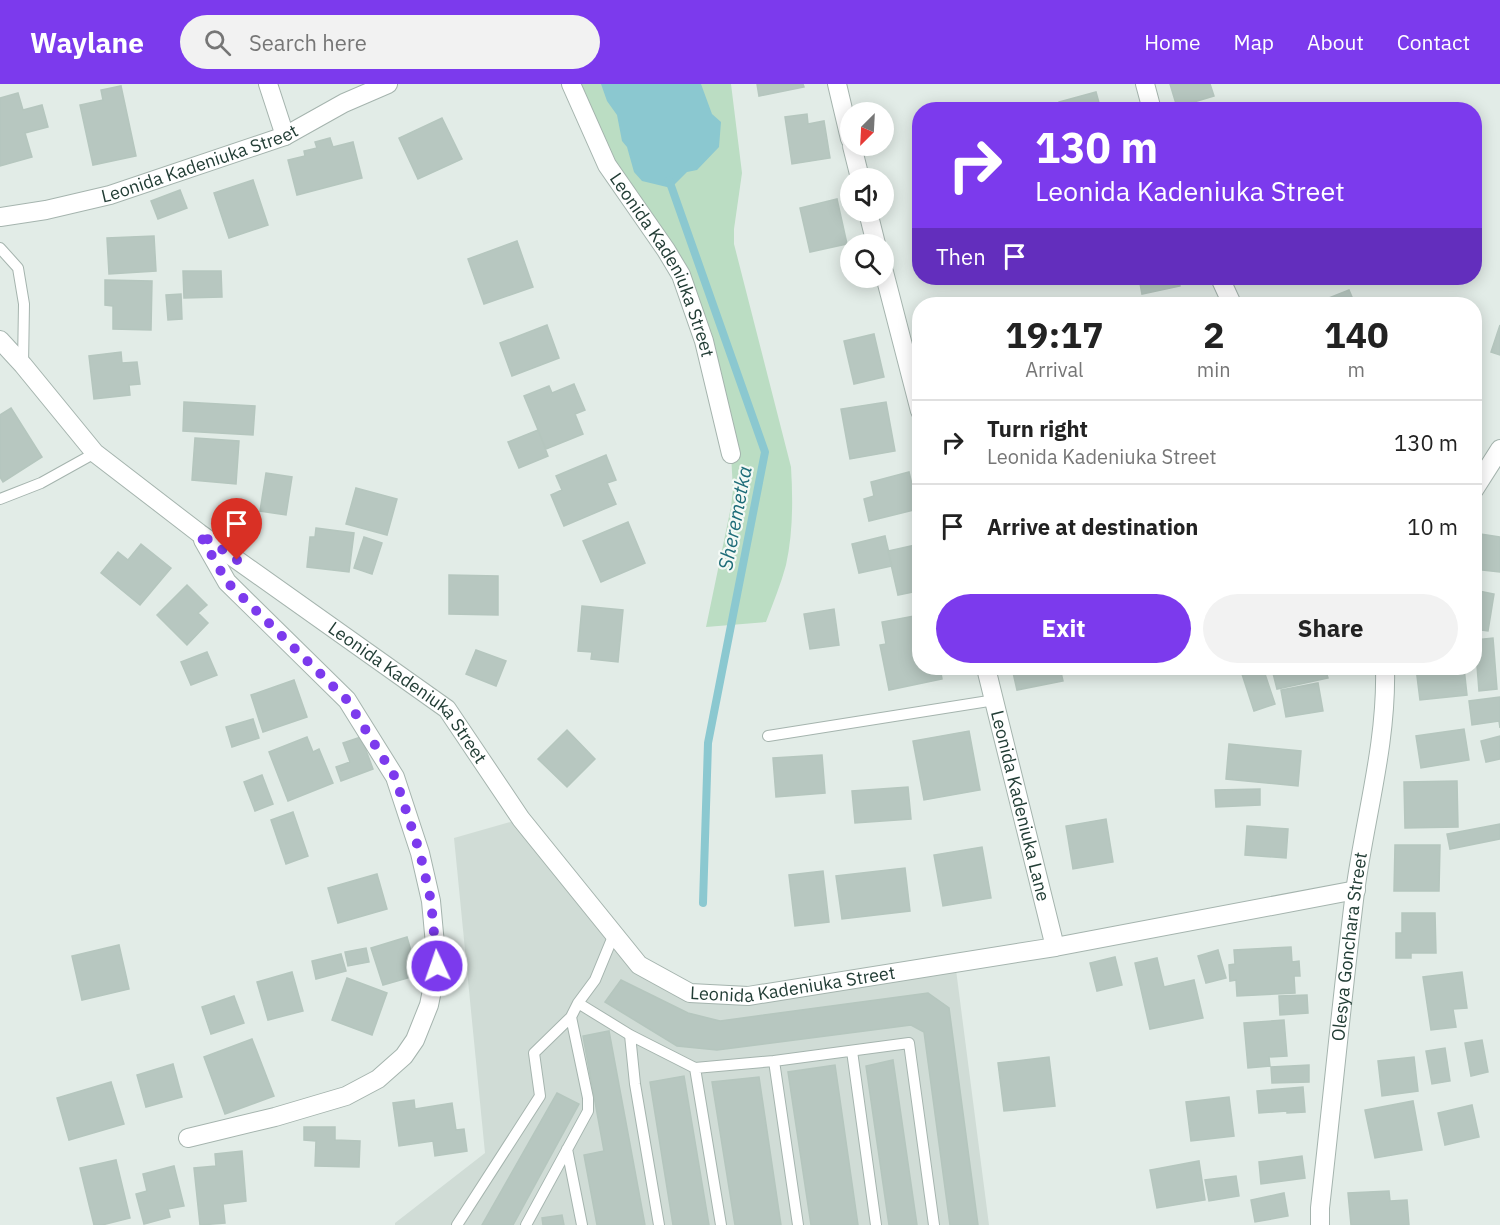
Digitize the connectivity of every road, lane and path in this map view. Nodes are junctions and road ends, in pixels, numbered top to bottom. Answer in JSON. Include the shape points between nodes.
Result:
{"nodes":[{"id":1,"x":268,"y":84,"type":"edge"},
{"id":2,"x":388,"y":84,"type":"edge"},
{"id":3,"x":571,"y":84,"type":"edge"},
{"id":4,"x":837,"y":84,"type":"edge"},
{"id":5,"x":1144,"y":84,"type":"edge"},
{"id":6,"x":841,"y":102,"type":"edge"},
{"id":7,"x":1150,"y":102,"type":"edge"},
{"id":8,"x":285,"y":136,"type":"junction"},
{"id":9,"x":0,"y":217,"type":"edge"},
{"id":10,"x":0,"y":248,"type":"edge"},
{"id":11,"x":888,"y":288,"type":"edge"},
{"id":12,"x":0,"y":340,"type":"edge"},
{"id":13,"x":23,"y":365,"type":"junction"},
{"id":14,"x":912,"y":380,"type":"edge"},
{"id":15,"x":1500,"y":449,"type":"edge"},
{"id":16,"x":95,"y":453,"type":"junction"},
{"id":17,"x":731,"y":454,"type":"dead end"},
{"id":18,"x":1482,"y":477,"type":"edge"},
{"id":19,"x":0,"y":498,"type":"edge"},
{"id":20,"x":199,"y":533,"type":"junction"},
{"id":21,"x":988,"y":675,"type":"edge"},
{"id":22,"x":1385,"y":675,"type":"edge"},
{"id":23,"x":995,"y":700,"type":"junction"},
{"id":24,"x":768,"y":736,"type":"dead end"},
{"id":25,"x":1356,"y":890,"type":"junction"},
{"id":26,"x":614,"y":934,"type":"junction"},
{"id":27,"x":1055,"y":947,"type":"junction"},
{"id":28,"x":578,"y":1004,"type":"junction"},
{"id":29,"x":571,"y":1017,"type":"junction"},
{"id":30,"x":630,"y":1035,"type":"junction"},
{"id":31,"x":852,"y":1051,"type":"junction"},
{"id":32,"x":774,"y":1061,"type":"junction"},
{"id":33,"x":695,"y":1068,"type":"junction"},
{"id":34,"x":188,"y":1138,"type":"dead end"},
{"id":35,"x":567,"y":1149,"type":"junction"},
{"id":36,"x":457,"y":1225,"type":"edge"},
{"id":37,"x":526,"y":1225,"type":"edge"},
{"id":38,"x":582,"y":1225,"type":"edge"},
{"id":39,"x":659,"y":1225,"type":"edge"},
{"id":40,"x":721,"y":1225,"type":"edge"},
{"id":41,"x":798,"y":1225,"type":"edge"},
{"id":42,"x":876,"y":1225,"type":"edge"},
{"id":43,"x":934,"y":1225,"type":"edge"},
{"id":44,"x":1320,"y":1225,"type":"edge"}],
"edges":[{"from":1,"to":8,"type":"street"},
{"from":2,"to":8,"type":"street","name":"Leonida Kadeniuka Street"},
{"from":3,"to":17,"type":"street","name":"Leonida Kadeniuka Street","via":[[607,165],[681,275],[704,341]]},
{"from":4,"to":6,"type":"street"},
{"from":5,"to":7,"type":"street"},
{"from":8,"to":9,"type":"street","name":"Leonida Kadeniuka Street","via":[[110,195]]},
{"from":10,"to":13,"type":"lane","via":[[18,268],[24,304]]},
{"from":11,"to":14,"type":"street"},
{"from":12,"to":13,"type":"street","name":"Leonida Kadeniuka Street"},
{"from":13,"to":16,"type":"street","name":"Leonida Kadeniuka Street"},
{"from":15,"to":18,"type":"street"},
{"from":16,"to":19,"type":"lane","via":[[41,483]]},
{"from":16,"to":20,"type":"street","name":"Leonida Kadeniuka Street"},
{"from":20,"to":26,"type":"street","name":"Leonida Kadeniuka Street","via":[[447,709],[521,819]]},
{"from":20,"to":34,"type":"street","name":"Leonida Kadeniuka Street","via":[[227,582],[347,700],[395,777],[431,901],[437,966],[429,1005],[415,1040],[378,1080],[346,1096]]},
{"from":21,"to":23,"type":"street","name":"Leonida Kadeniuka Lane"},
{"from":22,"to":25,"type":"street","name":"Olesya Gonchara Street","via":[[1379,764]]},
{"from":23,"to":24,"type":"lane"},
{"from":23,"to":27,"type":"street","name":"Leonida Kadeniuka Lane"},
{"from":25,"to":27,"type":"street","name":"Leonida Kadeniuka Street"},
{"from":25,"to":44,"type":"street","name":"Olesya Gonchara Street"},
{"from":26,"to":27,"type":"street","name":"Leonida Kadeniuka Street","via":[[639,965],[690,993],[748,996]]},
{"from":26,"to":28,"type":"lane","via":[[595,980]]},
{"from":28,"to":29,"type":"lane"},
{"from":28,"to":30,"type":"lane"},
{"from":29,"to":35,"type":"lane","via":[[588,1111]]},
{"from":29,"to":36,"type":"lane","via":[[534,1053],[540,1096]]},
{"from":30,"to":33,"type":"lane"},
{"from":30,"to":39,"type":"lane"},
{"from":31,"to":32,"type":"lane"},
{"from":31,"to":42,"type":"lane"},
{"from":31,"to":43,"type":"lane","via":[[909,1043]]},
{"from":32,"to":33,"type":"lane"},
{"from":32,"to":41,"type":"lane"},
{"from":33,"to":40,"type":"lane"},
{"from":35,"to":37,"type":"lane"},
{"from":35,"to":38,"type":"lane"}]}
